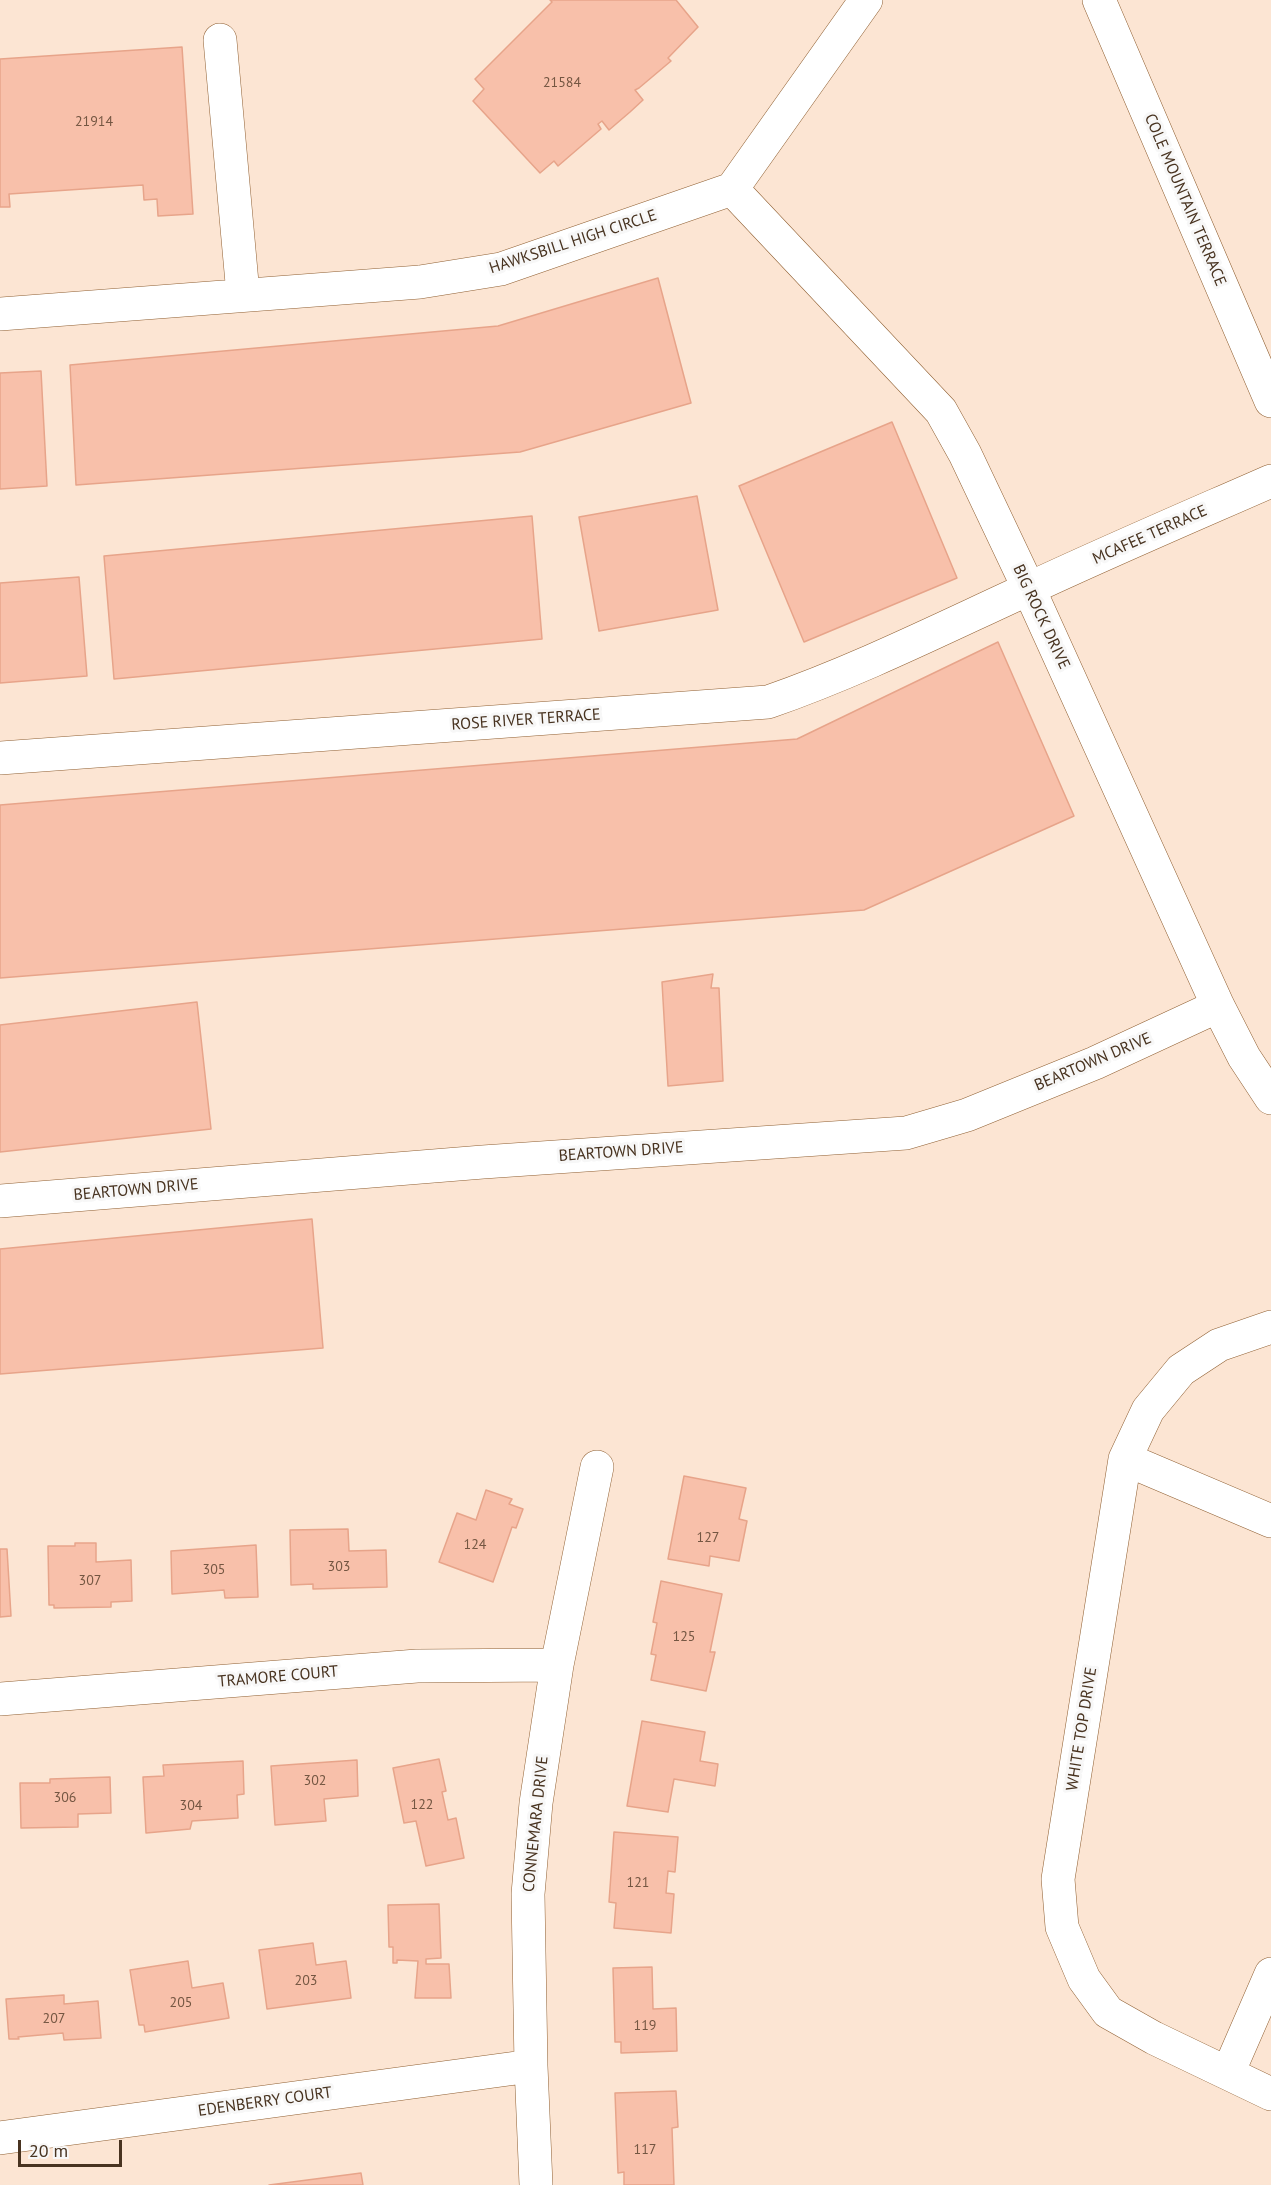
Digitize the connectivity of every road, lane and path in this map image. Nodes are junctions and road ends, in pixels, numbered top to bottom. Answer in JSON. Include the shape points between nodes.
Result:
{"nodes":[{"id":1,"x":866,"y":0,"type":"edge"},
{"id":2,"x":1099,"y":0,"type":"edge"},
{"id":3,"x":220,"y":40,"type":"dead end"},
{"id":4,"x":732,"y":189,"type":"junction"},
{"id":5,"x":243,"y":294,"type":"junction"},
{"id":6,"x":0,"y":314,"type":"edge"},
{"id":7,"x":1271,"y":401,"type":"edge"},
{"id":8,"x":1271,"y":481,"type":"edge"},
{"id":9,"x":1029,"y":589,"type":"junction"},
{"id":10,"x":0,"y":758,"type":"edge"},
{"id":11,"x":1218,"y":1006,"type":"junction"},
{"id":12,"x":1271,"y":1098,"type":"edge"},
{"id":13,"x":0,"y":1202,"type":"edge"},
{"id":14,"x":1271,"y":1327,"type":"edge"},
{"id":15,"x":1125,"y":1459,"type":"junction"},
{"id":16,"x":597,"y":1467,"type":"dead end"},
{"id":17,"x":1271,"y":1521,"type":"edge"},
{"id":18,"x":557,"y":1665,"type":"junction"},
{"id":19,"x":0,"y":1700,"type":"edge"},
{"id":20,"x":1271,"y":1974,"type":"edge"},
{"id":21,"x":531,"y":2066,"type":"junction"},
{"id":22,"x":1228,"y":2073,"type":"junction"},
{"id":23,"x":1271,"y":2094,"type":"edge"},
{"id":24,"x":0,"y":2138,"type":"edge"},
{"id":25,"x":536,"y":2185,"type":"edge"}],
"edges":[{"from":1,"to":4,"type":"street"},
{"from":2,"to":7,"type":"street","name":"COLE MOUNTAIN TERRACE"},
{"from":3,"to":5,"type":"street"},
{"from":4,"to":5,"type":"street","name":"HAWKSBILL HIGH CIRCLE","via":[[501,269],[420,282]]},
{"from":4,"to":9,"type":"street","name":"BIG ROCK DRIVE","via":[[941,411]]},
{"from":5,"to":6,"type":"street","name":"HAWKSBILL HIGH CIRCLE"},
{"from":8,"to":9,"type":"street","name":"MCAFEE TERRACE"},
{"from":9,"to":10,"type":"street","name":"ROSE RIVER TERRACE","via":[[900,649],[768,702]]},
{"from":9,"to":11,"type":"street","name":"BIG ROCK DRIVE"},
{"from":11,"to":12,"type":"street","name":"BIG ROCK DRIVE"},
{"from":11,"to":13,"type":"street","name":"BEARTOWN DRIVE","via":[[967,1115],[906,1133],[483,1162]]},
{"from":14,"to":15,"type":"street","name":"WHITE TOP DRIVE","via":[[1219,1345],[1181,1370],[1148,1410]]},
{"from":15,"to":17,"type":"street"},
{"from":15,"to":22,"type":"street","name":"WHITE TOP DRIVE","via":[[1058,1879],[1062,1927],[1084,1979],[1108,2012]]},
{"from":16,"to":18,"type":"street","name":"CONNEMARA DRIVE"},
{"from":18,"to":19,"type":"street","name":"TRAMORE COURT","via":[[417,1666]]},
{"from":18,"to":21,"type":"street","name":"CONNEMARA DRIVE","via":[[536,1803],[528,1894]]},
{"from":20,"to":22,"type":"street"},
{"from":21,"to":24,"type":"street","name":"EDENBERRY COURT"},
{"from":21,"to":25,"type":"street","name":"CONNEMARA DRIVE"},
{"from":22,"to":23,"type":"street","name":"WHITE TOP DRIVE"}]}
